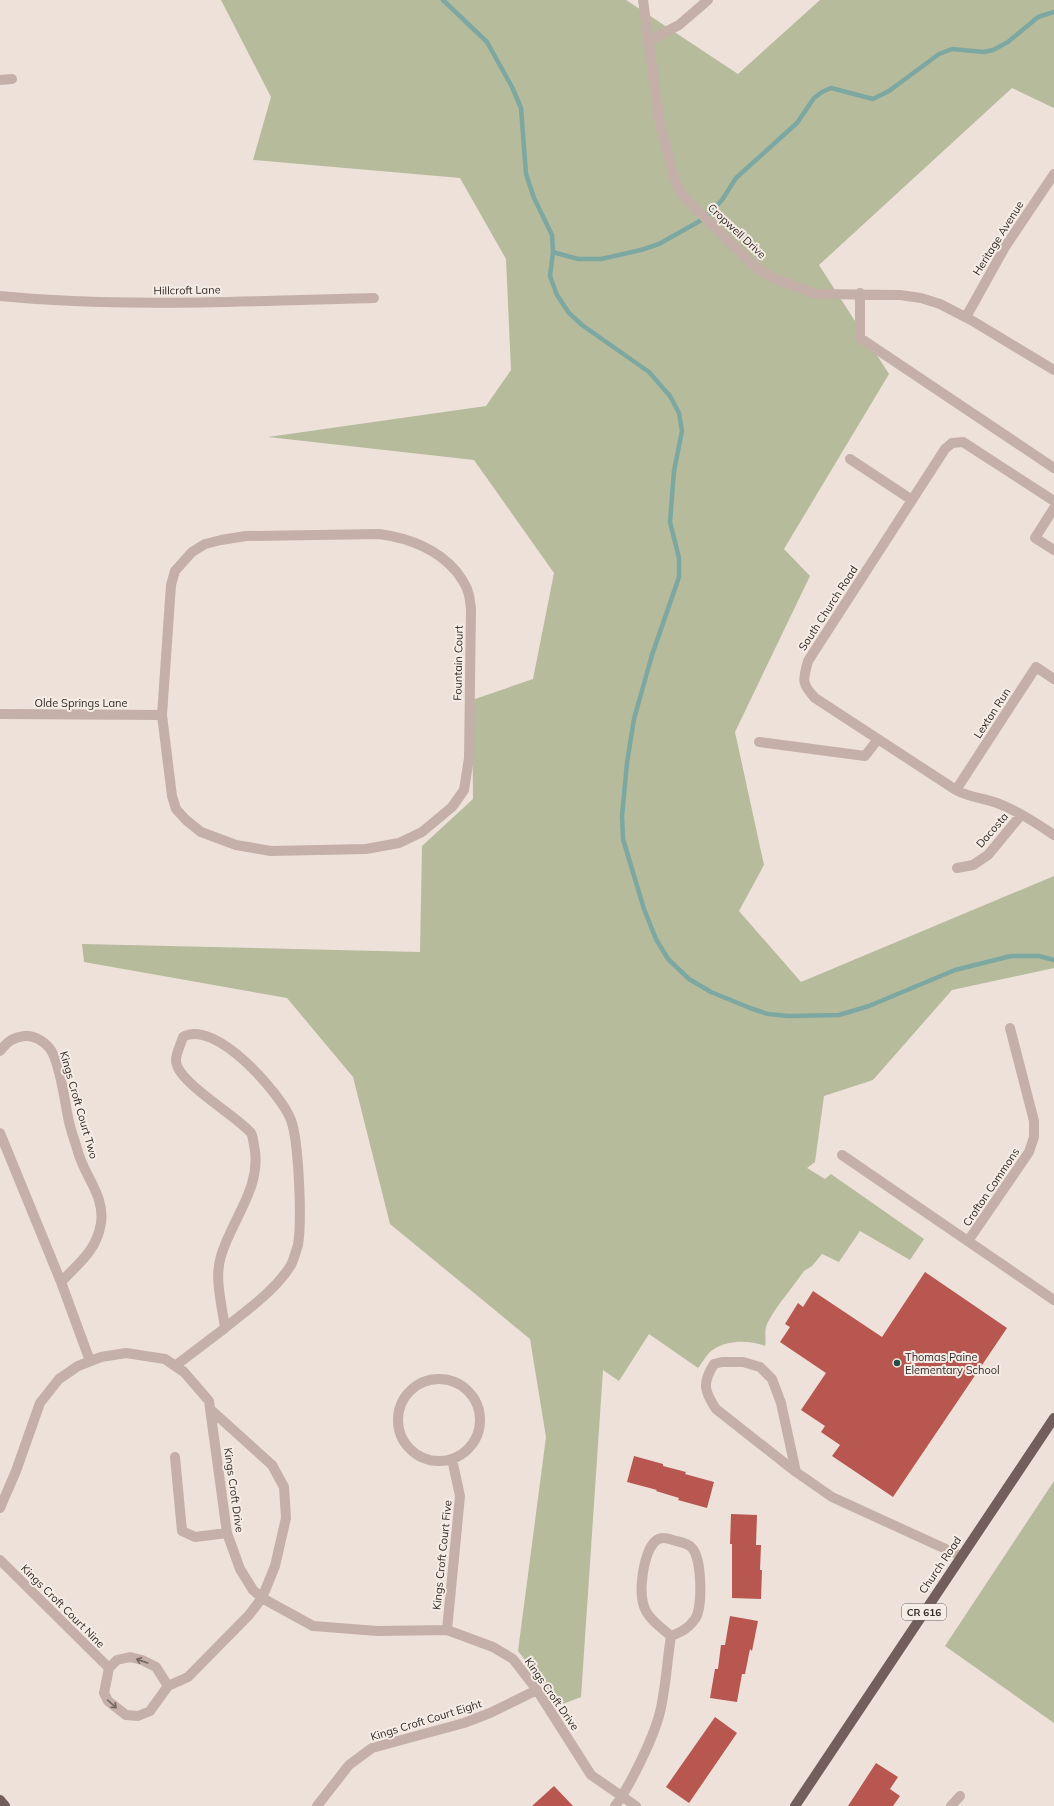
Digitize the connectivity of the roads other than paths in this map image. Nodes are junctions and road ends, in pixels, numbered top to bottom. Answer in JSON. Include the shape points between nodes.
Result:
{"nodes":[{"id":1,"x":644,"y":0,"type":"edge"},
{"id":2,"x":708,"y":0,"type":"edge"},
{"id":3,"x":648,"y":41,"type":"junction"},
{"id":4,"x":12,"y":79,"type":"dead end"},
{"id":5,"x":0,"y":80,"type":"edge"},
{"id":6,"x":1054,"y":174,"type":"edge"},
{"id":7,"x":860,"y":294,"type":"junction"},
{"id":8,"x":0,"y":296,"type":"edge"},
{"id":9,"x":374,"y":298,"type":"dead end"},
{"id":10,"x":966,"y":317,"type":"junction"},
{"id":11,"x":1054,"y":370,"type":"edge"},
{"id":12,"x":850,"y":459,"type":"dead end"},
{"id":13,"x":1054,"y":468,"type":"edge"},
{"id":14,"x":912,"y":500,"type":"junction"},
{"id":15,"x":1054,"y":501,"type":"edge"},
{"id":16,"x":1054,"y":508,"type":"edge"},
{"id":17,"x":1054,"y":550,"type":"edge"},
{"id":18,"x":1054,"y":679,"type":"edge"},
{"id":19,"x":0,"y":714,"type":"edge"},
{"id":20,"x":162,"y":715,"type":"junction"},
{"id":21,"x":878,"y":739,"type":"junction"},
{"id":22,"x":759,"y":742,"type":"dead end"},
{"id":23,"x":956,"y":790,"type":"junction"},
{"id":24,"x":1021,"y":815,"type":"junction"},
{"id":25,"x":1054,"y":836,"type":"edge"},
{"id":26,"x":957,"y":868,"type":"dead end"},
{"id":27,"x":1010,"y":1028,"type":"dead end"},
{"id":28,"x":0,"y":1051,"type":"edge"},
{"id":29,"x":0,"y":1133,"type":"edge"},
{"id":30,"x":842,"y":1155,"type":"dead end"},
{"id":31,"x":968,"y":1241,"type":"junction"},
{"id":32,"x":60,"y":1282,"type":"junction"},
{"id":33,"x":1054,"y":1300,"type":"edge"},
{"id":34,"x":225,"y":1328,"type":"junction"},
{"id":35,"x":90,"y":1361,"type":"junction"},
{"id":36,"x":175,"y":1366,"type":"junction"},
{"id":37,"x":211,"y":1410,"type":"junction"},
{"id":38,"x":1054,"y":1418,"type":"edge"},
{"id":39,"x":175,"y":1457,"type":"dead end"},
{"id":40,"x":452,"y":1459,"type":"junction"},
{"id":41,"x":796,"y":1472,"type":"junction"},
{"id":42,"x":0,"y":1508,"type":"edge"},
{"id":43,"x":227,"y":1533,"type":"junction"},
{"id":44,"x":961,"y":1556,"type":"junction"},
{"id":45,"x":0,"y":1560,"type":"edge"},
{"id":46,"x":262,"y":1598,"type":"junction"},
{"id":47,"x":446,"y":1630,"type":"junction"},
{"id":48,"x":671,"y":1636,"type":"junction"},
{"id":49,"x":109,"y":1668,"type":"junction"},
{"id":50,"x":168,"y":1686,"type":"junction"},
{"id":51,"x":537,"y":1690,"type":"junction"},
{"id":52,"x":960,"y":1796,"type":"dead end"},
{"id":53,"x":621,"y":1797,"type":"junction"},
{"id":54,"x":0,"y":1800,"type":"edge"},
{"id":55,"x":5,"y":1806,"type":"edge"},
{"id":56,"x":317,"y":1806,"type":"edge"},
{"id":57,"x":615,"y":1806,"type":"edge"},
{"id":58,"x":636,"y":1806,"type":"edge"},
{"id":59,"x":795,"y":1806,"type":"edge"},
{"id":60,"x":951,"y":1806,"type":"edge"}],
"edges":[{"from":1,"to":3,"type":"street","name":"Cropwell Drive"},
{"from":2,"to":3,"type":"street","via":[[679,25]]},
{"from":3,"to":7,"type":"street","name":"Cropwell Drive","via":[[660,125],[676,183],[683,196],[764,273],[816,294]]},
{"from":4,"to":5,"type":"street"},
{"from":6,"to":10,"type":"street","name":"Heritage Avenue","via":[[1005,247]]},
{"from":7,"to":10,"type":"street","name":"Cropwell Drive","via":[[921,298]]},
{"from":7,"to":13,"type":"street","via":[[860,338]]},
{"from":8,"to":9,"type":"street","name":"Hillcroft Lane","via":[[50,301],[119,303]]},
{"from":10,"to":11,"type":"street","name":"Cropwell Drive"},
{"from":12,"to":14,"type":"street"},
{"from":14,"to":15,"type":"street","name":"South Church Road","via":[[945,449],[952,443],[963,442]]},
{"from":14,"to":21,"type":"street","name":"South Church Road","via":[[808,661],[804,675],[805,687],[815,698]]},
{"from":16,"to":17,"type":"street","via":[[1035,538]]},
{"from":18,"to":23,"type":"street","name":"Lexton Run","via":[[1036,667]]},
{"from":19,"to":20,"type":"street","name":"Olde Springs Lane"},
{"from":20,"to":20,"type":"street","name":"Fountain Court","via":[[171,585],[176,571],[192,552],[205,544],[246,536],[395,536],[421,545],[447,561],[463,580],[471,608],[469,758],[464,790],[452,807],[422,832],[399,843],[366,849],[271,851],[236,845],[201,832],[176,809],[172,796]]},
{"from":21,"to":22,"type":"street","via":[[865,756]]},
{"from":21,"to":23,"type":"street","name":"South Church Road"},
{"from":23,"to":24,"type":"street","name":"South Church Road","via":[[996,803]]},
{"from":24,"to":25,"type":"street","name":"South Church Road"},
{"from":24,"to":26,"type":"street","name":"Dacosta","via":[[988,854],[974,865]]},
{"from":27,"to":31,"type":"street","name":"Crofton Commons","via":[[1034,1121],[1034,1137],[1029,1152]]},
{"from":28,"to":32,"type":"street","name":"Kings Croft Court Two","via":[[6,1042],[18,1036],[29,1036],[42,1041],[52,1052],[80,1158],[100,1199],[101,1224],[94,1248]]},
{"from":29,"to":32,"type":"street"},
{"from":30,"to":31,"type":"street","name":"Crofton Commons"},
{"from":31,"to":33,"type":"street","name":"Crofton Commons"},
{"from":32,"to":35,"type":"street"},
{"from":34,"to":34,"type":"street","via":[[218,1266],[250,1194],[256,1154],[252,1134],[185,1080],[178,1069],[176,1060],[183,1037],[187,1035],[198,1034],[215,1039],[231,1048],[266,1083],[284,1107],[295,1139],[299,1204],[298,1244],[291,1264],[272,1289]]},
{"from":34,"to":36,"type":"street"},
{"from":35,"to":36,"type":"street","name":"Kings Croft Drive","via":[[126,1353],[165,1359]]},
{"from":35,"to":42,"type":"street","name":"Kings Croft Drive","via":[[59,1379],[40,1403]]},
{"from":36,"to":37,"type":"street","name":"Kings Croft Drive","via":[[184,1372],[209,1401]]},
{"from":37,"to":43,"type":"street","name":"Kings Croft Drive"},
{"from":37,"to":46,"type":"street","via":[[272,1465],[284,1487],[286,1518],[275,1566]]},
{"from":38,"to":44,"type":"main road","name":"Church Road","number":"CR 616"},
{"from":39,"to":43,"type":"street","via":[[182,1530],[194,1537]]},
{"from":40,"to":40,"type":"street","via":[[469,1449],[477,1437],[481,1424],[480,1410],[474,1397],[464,1386],[451,1380],[437,1378],[412,1388],[399,1411],[398,1424],[401,1437],[419,1456],[432,1461]]},
{"from":40,"to":47,"type":"street","name":"Kings Croft Court Five","via":[[460,1496]]},
{"from":41,"to":41,"type":"street","via":[[716,1409],[707,1395],[706,1377],[714,1364],[743,1362],[760,1367],[772,1379],[781,1403]]},
{"from":41,"to":44,"type":"street","via":[[832,1497]]},
{"from":43,"to":46,"type":"street","name":"Kings Croft Drive","via":[[240,1569],[253,1590]]},
{"from":44,"to":59,"type":"main road","name":"Church Road","number":"CR 616"},
{"from":45,"to":49,"type":"street","name":"Kings Croft Court Nine"},
{"from":46,"to":47,"type":"street","name":"Kings Croft Drive","via":[[313,1626],[378,1631]]},
{"from":46,"to":50,"type":"street","via":[[249,1615],[188,1677]]},
{"from":47,"to":51,"type":"street","name":"Kings Croft Drive","via":[[492,1647],[513,1659]]},
{"from":48,"to":48,"type":"street","via":[[650,1620],[644,1609],[641,1594],[643,1569],[648,1552],[655,1540],[663,1538],[693,1548],[698,1559],[700,1602],[696,1617],[686,1630]]},
{"from":48,"to":53,"type":"street","via":[[660,1712],[651,1738]]},
{"from":50,"to":49,"type":"street","one_way":true,"via":[[156,1667],[142,1660],[117,1660]]},
{"from":49,"to":50,"type":"street","one_way":true,"via":[[104,1693],[108,1701],[126,1715],[138,1716],[150,1711]]},
{"from":51,"to":53,"type":"street","name":"Kings Croft Drive","via":[[591,1775]]},
{"from":51,"to":56,"type":"street","name":"Kings Croft Court Eight","via":[[464,1723],[372,1748],[349,1765]]},
{"from":52,"to":60,"type":"street"},
{"from":53,"to":57,"type":"street"},
{"from":53,"to":58,"type":"street","name":"Kings Croft Drive"},
{"from":54,"to":55,"type":"main road"}]}
